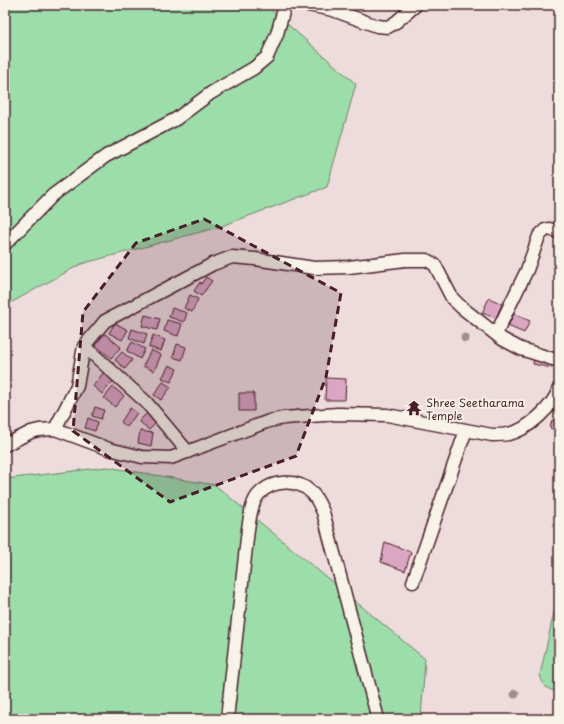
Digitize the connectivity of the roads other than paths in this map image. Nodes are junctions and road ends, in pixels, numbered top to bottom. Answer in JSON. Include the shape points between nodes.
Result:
{"nodes":[{"id":1,"x":285,"y":5,"type":"edge"},
{"id":2,"x":308,"y":5,"type":"edge"},
{"id":3,"x":416,"y":5,"type":"edge"},
{"id":4,"x":329,"y":7,"type":"edge"},
{"id":5,"x":559,"y":232,"type":"edge"},
{"id":6,"x":5,"y":244,"type":"edge"},
{"id":7,"x":496,"y":334,"type":"junction"},
{"id":8,"x":84,"y":346,"type":"junction"},
{"id":9,"x":559,"y":361,"type":"edge"},
{"id":10,"x":559,"y":388,"type":"edge"},
{"id":11,"x":55,"y":429,"type":"junction"},
{"id":12,"x":466,"y":430,"type":"junction"},
{"id":13,"x":5,"y":445,"type":"edge"},
{"id":14,"x":188,"y":452,"type":"junction"},
{"id":15,"x":413,"y":582,"type":"dead end"},
{"id":16,"x":227,"y":719,"type":"edge"},
{"id":17,"x":378,"y":719,"type":"edge"}],
"edges":[{"from":1,"to":6,"type":"street","via":[[267,57],[176,119],[106,156],[53,195]]},
{"from":2,"to":4,"type":"street"},
{"from":3,"to":4,"type":"street","via":[[388,27],[377,26]]},
{"from":5,"to":7,"type":"street","via":[[549,229],[542,232]]},
{"from":7,"to":8,"type":"street","via":[[452,298],[436,265],[427,260],[314,268],[232,257],[200,270],[105,321]]},
{"from":7,"to":9,"type":"street","via":[[521,349]]},
{"from":8,"to":11,"type":"street","via":[[77,386]]},
{"from":8,"to":14,"type":"street","via":[[146,402]]},
{"from":10,"to":12,"type":"street","via":[[551,404],[534,422],[509,434],[492,435]]},
{"from":11,"to":13,"type":"street","via":[[31,432]]},
{"from":11,"to":14,"type":"street","via":[[142,458],[171,458]]},
{"from":12,"to":14,"type":"street","via":[[387,415],[337,414],[284,418],[269,421]]},
{"from":12,"to":15,"type":"street"},
{"from":16,"to":17,"type":"street","via":[[248,528],[254,502],[259,494],[271,485],[290,482],[302,486],[312,494],[323,512]]}]}
